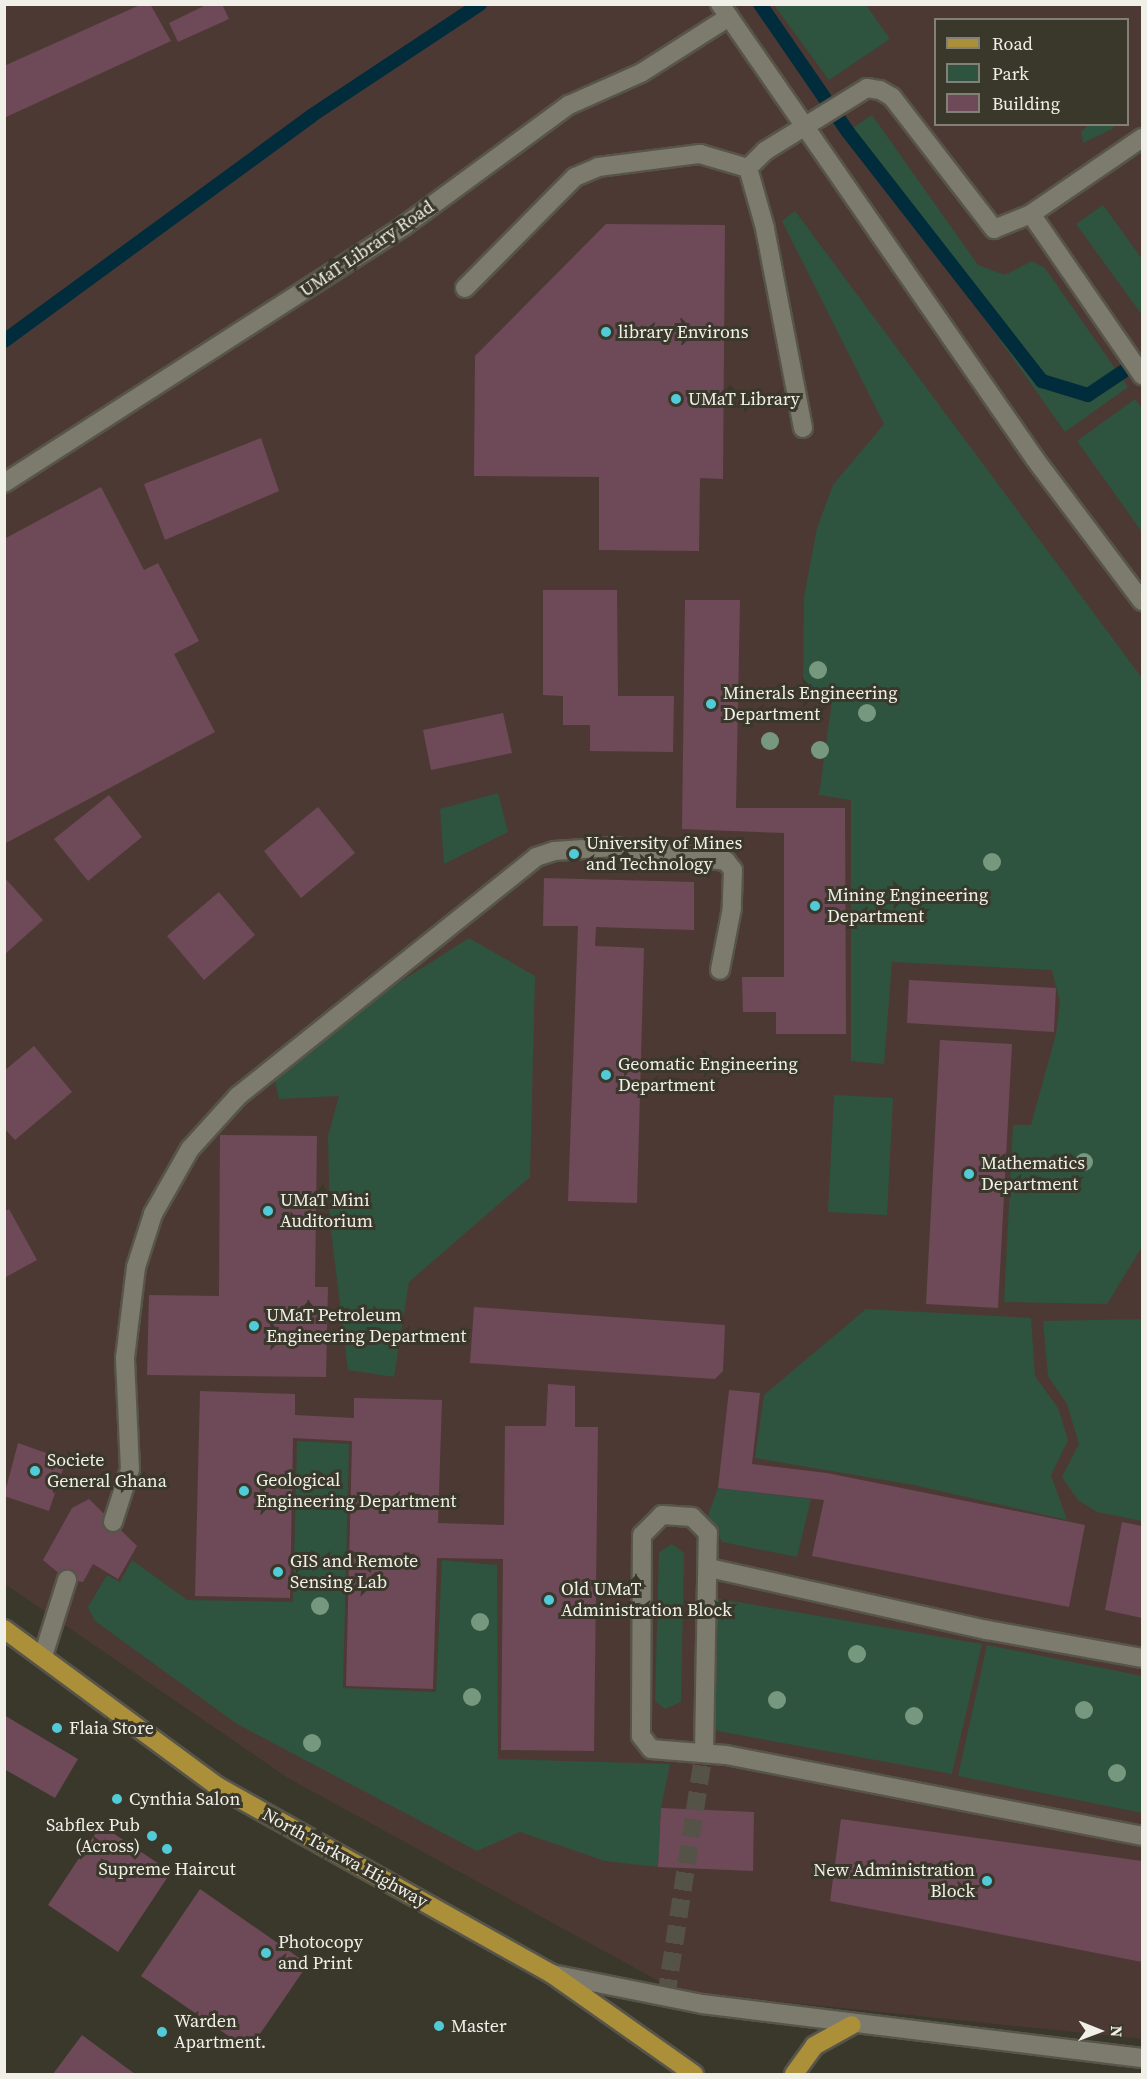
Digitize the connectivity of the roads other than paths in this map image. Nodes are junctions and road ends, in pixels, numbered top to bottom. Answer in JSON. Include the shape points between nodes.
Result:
{"nodes":[{"id":1,"x":725,"y":11,"type":"edge"},
{"id":2,"x":802,"y":127,"type":"junction"},
{"id":3,"x":1143,"y":138,"type":"edge"},
{"id":4,"x":748,"y":168,"type":"junction"},
{"id":5,"x":1031,"y":214,"type":"junction"},
{"id":6,"x":465,"y":288,"type":"dead end"},
{"id":7,"x":1143,"y":375,"type":"edge"},
{"id":8,"x":803,"y":428,"type":"dead end"},
{"id":9,"x":4,"y":483,"type":"edge"},
{"id":10,"x":1143,"y":601,"type":"edge"},
{"id":11,"x":720,"y":970,"type":"dead end"},
{"id":12,"x":113,"y":1522,"type":"dead end"},
{"id":13,"x":709,"y":1568,"type":"junction"},
{"id":14,"x":67,"y":1580,"type":"dead end"},
{"id":15,"x":4,"y":1629,"type":"edge"},
{"id":16,"x":43,"y":1656,"type":"junction"},
{"id":17,"x":1143,"y":1658,"type":"edge"},
{"id":18,"x":704,"y":1752,"type":"junction"},
{"id":19,"x":1143,"y":1836,"type":"edge"},
{"id":20,"x":552,"y":1974,"type":"junction"},
{"id":21,"x":852,"y":2025,"type":"junction"},
{"id":22,"x":1143,"y":2058,"type":"edge"},
{"id":23,"x":694,"y":2074,"type":"edge"},
{"id":24,"x":794,"y":2074,"type":"edge"}],
"edges":[{"from":1,"to":2,"type":"street"},
{"from":1,"to":9,"type":"street","name":"UMaT Library Road","via":[[641,73],[569,105],[404,226]]},
{"from":2,"to":4,"type":"street"},
{"from":2,"to":5,"type":"street","via":[[867,88],[880,90],[892,97],[988,226],[1002,228]]},
{"from":2,"to":10,"type":"street","via":[[1035,459]]},
{"from":3,"to":5,"type":"street"},
{"from":4,"to":6,"type":"street","via":[[700,154],[598,166],[575,177]]},
{"from":4,"to":8,"type":"street","via":[[765,228]]},
{"from":5,"to":7,"type":"street"},
{"from":11,"to":12,"type":"street","via":[[732,908],[733,870],[726,861],[614,847],[554,851],[536,857],[238,1096],[190,1149],[153,1214],[136,1267],[125,1358],[130,1469]]},
{"from":13,"to":17,"type":"street","via":[[987,1630]]},
{"from":13,"to":18,"type":"street"},
{"from":13,"to":18,"type":"street","via":[[704,1524],[662,1515],[651,1521],[642,1535],[641,1736],[651,1749]]},
{"from":14,"to":16,"type":"street"},
{"from":15,"to":16,"type":"main road","name":"North Tarkwa Highway"},
{"from":16,"to":20,"type":"main road","name":"North Tarkwa Highway","via":[[217,1786]]},
{"from":18,"to":19,"type":"street"},
{"from":20,"to":21,"type":"street","via":[[702,2004]]},
{"from":20,"to":23,"type":"main road","name":"North Tarkwa Highway"},
{"from":21,"to":22,"type":"street"},
{"from":21,"to":24,"type":"main road","via":[[814,2046]]}]}
